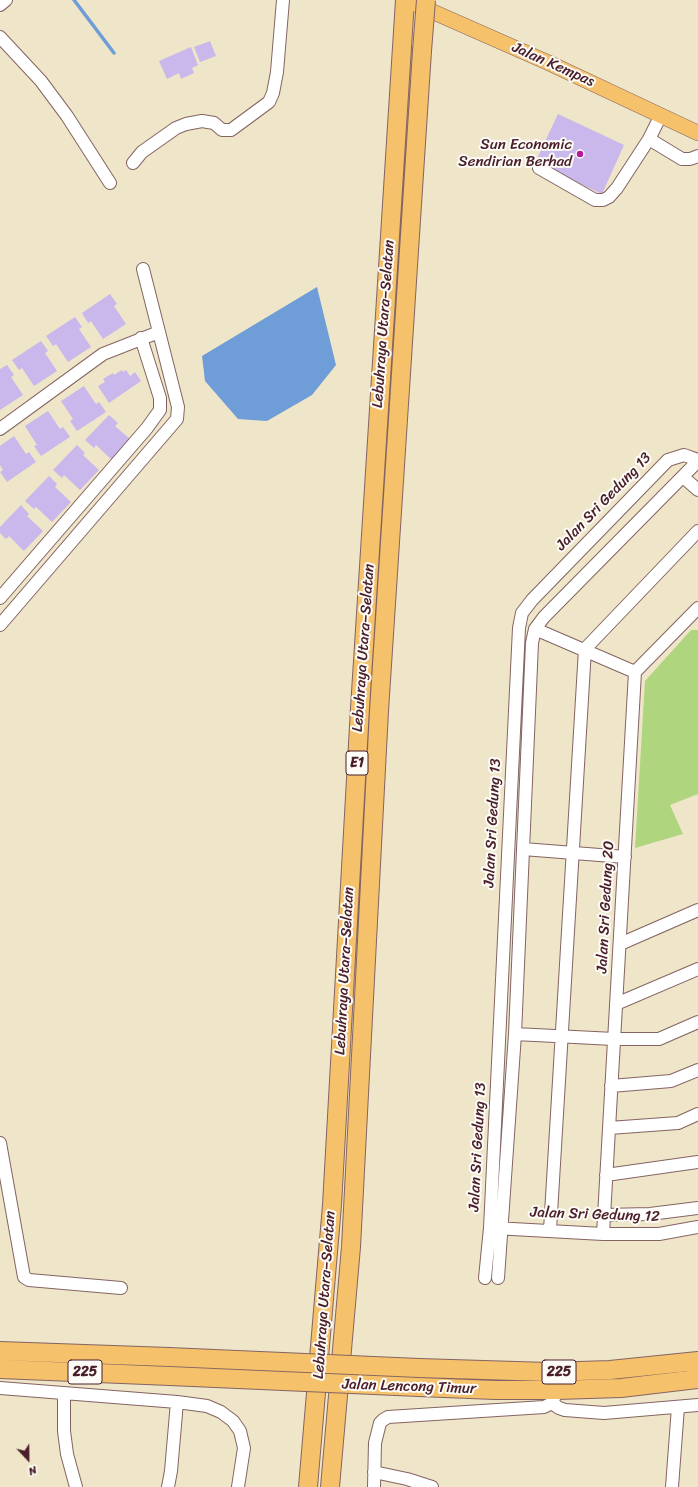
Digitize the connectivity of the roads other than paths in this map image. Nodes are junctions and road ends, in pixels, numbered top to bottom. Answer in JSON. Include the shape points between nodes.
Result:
{"nodes":[{"id":1,"x":6,"y":0,"type":"edge"},
{"id":2,"x":283,"y":0,"type":"edge"},
{"id":3,"x":406,"y":0,"type":"edge"},
{"id":4,"x":426,"y":0,"type":"edge"},
{"id":5,"x":0,"y":5,"type":"edge"},
{"id":6,"x":0,"y":37,"type":"edge"},
{"id":7,"x":661,"y":115,"type":"junction"},
{"id":8,"x":698,"y":132,"type":"edge"},
{"id":9,"x":649,"y":139,"type":"junction"},
{"id":10,"x":698,"y":156,"type":"edge"},
{"id":11,"x":133,"y":163,"type":"dead end"},
{"id":12,"x":539,"y":168,"type":"dead end"},
{"id":13,"x":110,"y":183,"type":"dead end"},
{"id":14,"x":143,"y":269,"type":"dead end"},
{"id":15,"x":160,"y":332,"type":"junction"},
{"id":16,"x":142,"y":338,"type":"junction"},
{"id":17,"x":0,"y":429,"type":"edge"},
{"id":18,"x":698,"y":461,"type":"edge"},
{"id":19,"x":683,"y":477,"type":"junction"},
{"id":20,"x":698,"y":490,"type":"edge"},
{"id":21,"x":698,"y":531,"type":"edge"},
{"id":22,"x":0,"y":598,"type":"edge"},
{"id":23,"x":698,"y":608,"type":"edge"},
{"id":24,"x":1,"y":623,"type":"edge"},
{"id":25,"x":535,"y":629,"type":"junction"},
{"id":26,"x":584,"y":649,"type":"junction"},
{"id":27,"x":635,"y":672,"type":"junction"},
{"id":28,"x":523,"y":849,"type":"junction"},
{"id":29,"x":571,"y":853,"type":"junction"},
{"id":30,"x":624,"y":858,"type":"junction"},
{"id":31,"x":698,"y":910,"type":"edge"},
{"id":32,"x":620,"y":944,"type":"junction"},
{"id":33,"x":698,"y":969,"type":"edge"},
{"id":34,"x":616,"y":1004,"type":"junction"},
{"id":35,"x":698,"y":1022,"type":"edge"},
{"id":36,"x":515,"y":1034,"type":"junction"},
{"id":37,"x":561,"y":1036,"type":"junction"},
{"id":38,"x":614,"y":1039,"type":"junction"},
{"id":39,"x":698,"y":1070,"type":"edge"},
{"id":40,"x":611,"y":1086,"type":"junction"},
{"id":41,"x":698,"y":1114,"type":"edge"},
{"id":42,"x":609,"y":1128,"type":"junction"},
{"id":43,"x":0,"y":1143,"type":"edge"},
{"id":44,"x":698,"y":1162,"type":"edge"},
{"id":45,"x":606,"y":1175,"type":"junction"},
{"id":46,"x":698,"y":1208,"type":"edge"},
{"id":47,"x":604,"y":1215,"type":"junction"},
{"id":48,"x":698,"y":1227,"type":"edge"},
{"id":49,"x":490,"y":1228,"type":"junction"},
{"id":50,"x":502,"y":1228,"type":"junction"},
{"id":51,"x":550,"y":1230,"type":"junction"},
{"id":52,"x":603,"y":1234,"type":"junction"},
{"id":53,"x":485,"y":1278,"type":"dead end"},
{"id":54,"x":498,"y":1278,"type":"dead end"},
{"id":55,"x":121,"y":1288,"type":"dead end"},
{"id":56,"x":0,"y":1351,"type":"edge"},
{"id":57,"x":698,"y":1361,"type":"edge"},
{"id":58,"x":0,"y":1369,"type":"edge"},
{"id":59,"x":698,"y":1379,"type":"edge"},
{"id":60,"x":0,"y":1388,"type":"edge"},
{"id":61,"x":64,"y":1393,"type":"junction"},
{"id":62,"x":555,"y":1397,"type":"junction"},
{"id":63,"x":177,"y":1402,"type":"junction"},
{"id":64,"x":698,"y":1405,"type":"edge"},
{"id":65,"x":678,"y":1407,"type":"junction"},
{"id":66,"x":374,"y":1472,"type":"junction"},
{"id":67,"x":76,"y":1487,"type":"edge"},
{"id":68,"x":168,"y":1487,"type":"edge"},
{"id":69,"x":238,"y":1487,"type":"edge"},
{"id":70,"x":308,"y":1487,"type":"edge"},
{"id":71,"x":330,"y":1487,"type":"edge"},
{"id":72,"x":374,"y":1487,"type":"edge"},
{"id":73,"x":432,"y":1487,"type":"edge"},
{"id":74,"x":672,"y":1487,"type":"edge"}],
"edges":[{"from":1,"to":5,"type":"street"},
{"from":2,"to":11,"type":"street","via":[[277,72],[269,102],[231,130],[222,130],[214,123],[202,121],[176,128],[142,152]]},
{"from":3,"to":7,"type":"main road","name":"Jalan Kempas"},
{"from":3,"to":70,"type":"highway","name":"Lebuhraya Utara–Selatan","number":"E1","via":[[360,708],[332,1205]]},
{"from":4,"to":71,"type":"highway","name":"Lebuhraya Utara–Selatan","number":"E1","bridge":true,"via":[[379,711],[351,1247]]},
{"from":6,"to":13,"type":"street","via":[[41,81]]},
{"from":7,"to":8,"type":"main road","name":"Jalan Kempas"},
{"from":7,"to":9,"type":"street"},
{"from":9,"to":10,"type":"street","via":[[682,159],[690,160]]},
{"from":9,"to":12,"type":"street","via":[[617,188],[603,200],[595,200]]},
{"from":14,"to":15,"type":"street"},
{"from":15,"to":16,"type":"street"},
{"from":15,"to":24,"type":"street","via":[[178,408],[175,423]]},
{"from":16,"to":17,"type":"street","via":[[103,354]]},
{"from":16,"to":22,"type":"street","via":[[160,398],[160,410],[152,423]]},
{"from":18,"to":19,"type":"street","name":"Jalan Sri Gedung 13"},
{"from":18,"to":49,"type":"street","name":"Jalan Sri Gedung 13","via":[[684,455],[668,460],[522,613],[519,628]]},
{"from":19,"to":20,"type":"street"},
{"from":19,"to":25,"type":"street","name":"Jalan Sri Gedung 13"},
{"from":21,"to":26,"type":"street"},
{"from":23,"to":27,"type":"street"},
{"from":25,"to":26,"type":"street"},
{"from":25,"to":28,"type":"street","name":"Jalan Sri Gedung 13","via":[[532,643]]},
{"from":26,"to":27,"type":"street"},
{"from":26,"to":29,"type":"street"},
{"from":27,"to":30,"type":"street","name":"Jalan Sri Gedung 20"},
{"from":28,"to":29,"type":"street"},
{"from":28,"to":36,"type":"street","name":"Jalan Sri Gedung 13"},
{"from":29,"to":30,"type":"street"},
{"from":29,"to":37,"type":"street"},
{"from":30,"to":32,"type":"street","name":"Jalan Sri Gedung 20"},
{"from":31,"to":32,"type":"street"},
{"from":32,"to":34,"type":"street","name":"Jalan Sri Gedung 20"},
{"from":33,"to":34,"type":"street"},
{"from":34,"to":38,"type":"street","name":"Jalan Sri Gedung 20"},
{"from":35,"to":38,"type":"street","via":[[659,1039]]},
{"from":36,"to":37,"type":"street"},
{"from":36,"to":50,"type":"street","name":"Jalan Sri Gedung 13"},
{"from":37,"to":38,"type":"street"},
{"from":37,"to":51,"type":"street"},
{"from":38,"to":40,"type":"street","name":"Jalan Sri Gedung 20"},
{"from":39,"to":40,"type":"street","via":[[670,1081]]},
{"from":40,"to":42,"type":"street","name":"Jalan Sri Gedung 20"},
{"from":41,"to":42,"type":"street","via":[[678,1123]]},
{"from":42,"to":45,"type":"street","name":"Jalan Sri Gedung 20"},
{"from":43,"to":55,"type":"street","via":[[24,1277],[29,1280]]},
{"from":44,"to":45,"type":"street"},
{"from":45,"to":47,"type":"street","name":"Jalan Sri Gedung 20"},
{"from":46,"to":47,"type":"street","name":"Jalan Sri Gedung 12","via":[[650,1214]]},
{"from":47,"to":52,"type":"street","name":"Jalan Sri Gedung 20"},
{"from":48,"to":52,"type":"street","name":"Jalan Sri Gedung 12","via":[[659,1234]]},
{"from":49,"to":50,"type":"street","name":"Jalan Sri Gedung 12"},
{"from":49,"to":53,"type":"street","name":"Jalan Sri Gedung 13"},
{"from":50,"to":51,"type":"street","name":"Jalan Sri Gedung 12"},
{"from":50,"to":54,"type":"street","name":"Jalan Sri Gedung 13"},
{"from":51,"to":52,"type":"street","name":"Jalan Sri Gedung 12"},
{"from":56,"to":57,"type":"highway","name":"Jalan Lencong Timur","number":"225","bridge":true,"via":[[548,1372],[610,1370]]},
{"from":58,"to":62,"type":"highway","name":"Jalan Lencong Timur","number":"225","bridge":true,"via":[[495,1390]]},
{"from":59,"to":62,"type":"highway","name":"Jalan Lencong Timur","number":"225"},
{"from":60,"to":61,"type":"street"},
{"from":61,"to":63,"type":"street"},
{"from":61,"to":67,"type":"street","via":[[64,1431]]},
{"from":62,"to":65,"type":"street","via":[[559,1408],[598,1413]]},
{"from":62,"to":66,"type":"street","via":[[544,1407],[388,1417],[380,1423],[375,1443]]},
{"from":63,"to":68,"type":"street"},
{"from":63,"to":69,"type":"street","via":[[207,1406],[233,1421],[240,1431],[244,1448]]},
{"from":64,"to":65,"type":"street"},
{"from":65,"to":74,"type":"street"},
{"from":66,"to":72,"type":"street"},
{"from":66,"to":73,"type":"street"}]}
